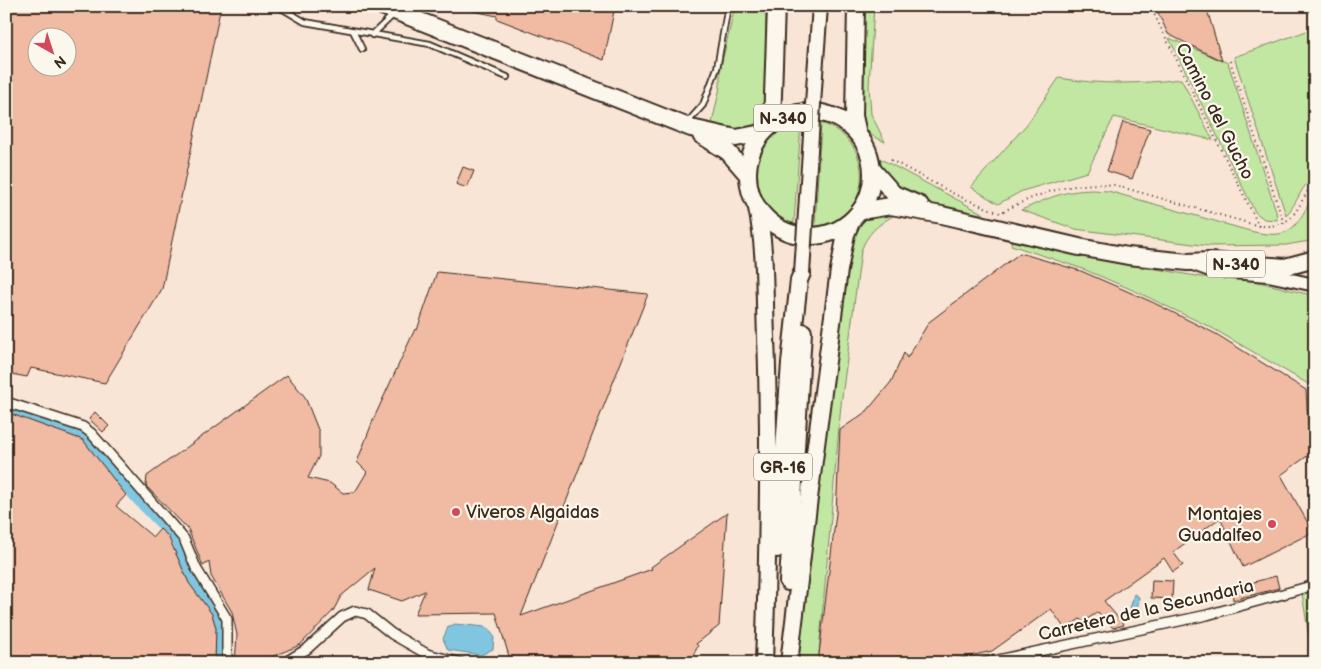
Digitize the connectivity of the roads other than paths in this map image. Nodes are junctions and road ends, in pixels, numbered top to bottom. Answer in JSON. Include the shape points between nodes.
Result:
{"nodes":[{"id":1,"x":278,"y":6,"type":"edge"},
{"id":2,"x":728,"y":6,"type":"edge"},
{"id":3,"x":776,"y":6,"type":"edge"},
{"id":4,"x":820,"y":6,"type":"edge"},
{"id":5,"x":856,"y":6,"type":"edge"},
{"id":6,"x":389,"y":9,"type":"edge"},
{"id":7,"x":353,"y":31,"type":"junction"},
{"id":8,"x":372,"y":35,"type":"junction"},
{"id":9,"x":362,"y":48,"type":"dead end"},
{"id":10,"x":507,"y":77,"type":"dead end"},
{"id":11,"x":688,"y":127,"type":"junction"},
{"id":12,"x":767,"y":128,"type":"junction"},
{"id":13,"x":858,"y":134,"type":"junction"},
{"id":14,"x":872,"y":169,"type":"junction"},
{"id":15,"x":747,"y":174,"type":"junction"},
{"id":16,"x":756,"y":208,"type":"junction"},
{"id":17,"x":942,"y":215,"type":"junction"},
{"id":18,"x":856,"y":216,"type":"junction"},
{"id":19,"x":1315,"y":259,"type":"edge"},
{"id":20,"x":1188,"y":262,"type":"junction"},
{"id":21,"x":1285,"y":267,"type":"junction"},
{"id":22,"x":1315,"y":270,"type":"edge"},
{"id":23,"x":802,"y":273,"type":"junction"},
{"id":24,"x":1315,"y":284,"type":"edge"},
{"id":25,"x":6,"y":402,"type":"edge"},
{"id":26,"x":1315,"y":585,"type":"edge"},
{"id":27,"x":227,"y":663,"type":"edge"},
{"id":28,"x":284,"y":663,"type":"edge"},
{"id":29,"x":461,"y":663,"type":"edge"},
{"id":30,"x":764,"y":663,"type":"edge"},
{"id":31,"x":770,"y":663,"type":"edge"},
{"id":32,"x":783,"y":663,"type":"edge"},
{"id":33,"x":789,"y":663,"type":"edge"},
{"id":34,"x":984,"y":663,"type":"edge"}],
"edges":[{"from":1,"to":7,"type":"lane","via":[[305,22]]},
{"from":2,"to":11,"type":"lane","via":[[717,68],[703,105]]},
{"from":3,"to":12,"type":"highway"},
{"from":4,"to":23,"type":"main road","number":"GR-16","bridge":true},
{"from":5,"to":13,"type":"highway","via":[[854,116]]},
{"from":6,"to":8,"type":"lane"},
{"from":6,"to":11,"type":"highway","number":"N-340"},
{"from":7,"to":8,"type":"lane"},
{"from":7,"to":9,"type":"lane"},
{"from":8,"to":10,"type":"lane","via":[[430,44]]},
{"from":11,"to":12,"type":"highway","number":"N-340","via":[[736,138]]},
{"from":11,"to":15,"type":"highway","number":"N-340","via":[[728,152]]},
{"from":12,"to":13,"type":"highway","number":"N-340","via":[[789,115],[807,111],[826,113],[844,121]]},
{"from":12,"to":15,"type":"highway","number":"N-340","via":[[751,152]]},
{"from":13,"to":14,"type":"highway","number":"N-340","via":[[868,151]]},
{"from":14,"to":17,"type":"highway","number":"N-340","via":[[894,194]]},
{"from":14,"to":18,"type":"highway","number":"N-340","via":[[872,184]]},
{"from":15,"to":16,"type":"highway","number":"N-340","via":[[749,192]]},
{"from":16,"to":18,"type":"highway","number":"N-340","via":[[768,222],[801,236],[820,236],[837,230]]},
{"from":16,"to":30,"type":"highway","via":[[762,230],[767,364]]},
{"from":17,"to":18,"type":"highway","number":"N-340","via":[[891,206]]},
{"from":17,"to":20,"type":"highway","number":"N-340","via":[[1078,247]]},
{"from":18,"to":33,"type":"highway","via":[[846,234],[839,270]]},
{"from":19,"to":21,"type":"highway","number":"N-340"},
{"from":20,"to":21,"type":"highway","number":"N-340"},
{"from":20,"to":24,"type":"main road","via":[[1210,270],[1268,274]]},
{"from":21,"to":22,"type":"highway","number":"N-340"},
{"from":23,"to":31,"type":"highway","number":"GR-16","via":[[790,364]]},
{"from":23,"to":32,"type":"highway","number":"GR-16","via":[[805,280],[802,375]]},
{"from":25,"to":27,"type":"street","via":[[91,432],[178,531],[227,619]]},
{"from":26,"to":34,"type":"street","name":"Carretera de la Secundaria","via":[[1198,617]]},
{"from":28,"to":29,"type":"street","via":[[307,649],[342,617],[354,612],[367,614],[392,634],[426,654]]}]}
